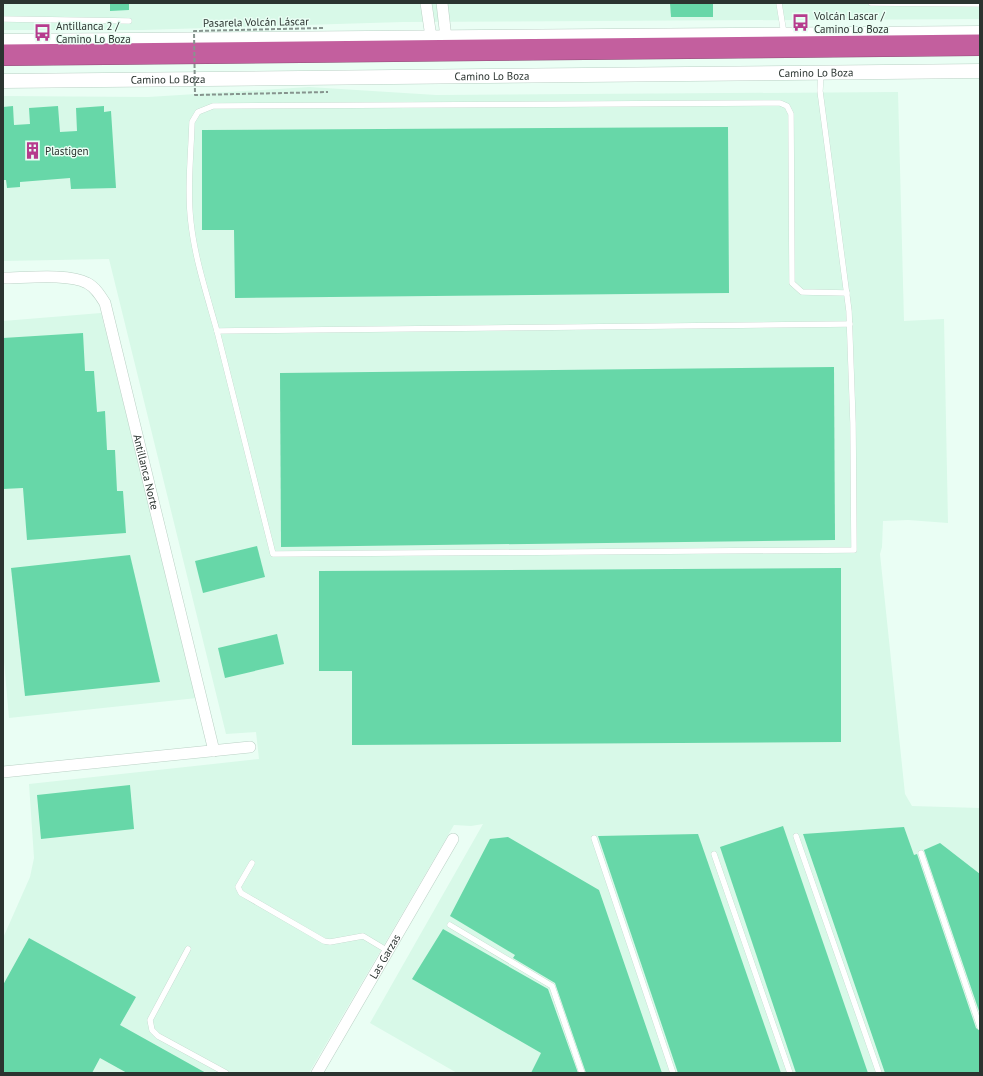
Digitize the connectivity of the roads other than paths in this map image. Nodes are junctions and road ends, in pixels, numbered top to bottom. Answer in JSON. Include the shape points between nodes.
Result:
{"nodes":[{"id":1,"x":426,"y":3,"type":"edge"},
{"id":2,"x":442,"y":3,"type":"edge"},
{"id":3,"x":779,"y":3,"type":"edge"},
{"id":4,"x":871,"y":3,"type":"edge"},
{"id":5,"x":980,"y":4,"type":"edge"},
{"id":6,"x":3,"y":19,"type":"edge"},
{"id":7,"x":129,"y":21,"type":"dead end"},
{"id":8,"x":980,"y":33,"type":"edge"},
{"id":9,"x":784,"y":34,"type":"junction"},
{"id":10,"x":431,"y":38,"type":"junction"},
{"id":11,"x":446,"y":38,"type":"junction"},
{"id":12,"x":3,"y":41,"type":"edge"},
{"id":13,"x":980,"y":45,"type":"edge"},
{"id":14,"x":3,"y":55,"type":"edge"},
{"id":15,"x":980,"y":58,"type":"edge"},
{"id":16,"x":3,"y":68,"type":"edge"},
{"id":17,"x":980,"y":71,"type":"edge"},
{"id":18,"x":821,"y":72,"type":"junction"},
{"id":19,"x":3,"y":81,"type":"edge"},
{"id":20,"x":3,"y":278,"type":"edge"},
{"id":21,"x":847,"y":293,"type":"junction"},
{"id":22,"x":850,"y":324,"type":"junction"},
{"id":23,"x":217,"y":330,"type":"junction"},
{"id":24,"x":250,"y":747,"type":"dead end"},
{"id":25,"x":214,"y":751,"type":"junction"},
{"id":26,"x":3,"y":772,"type":"edge"},
{"id":27,"x":796,"y":836,"type":"dead end"},
{"id":28,"x":594,"y":838,"type":"dead end"},
{"id":29,"x":453,"y":839,"type":"dead end"},
{"id":30,"x":921,"y":853,"type":"dead end"},
{"id":31,"x":714,"y":854,"type":"dead end"},
{"id":32,"x":252,"y":863,"type":"dead end"},
{"id":33,"x":450,"y":925,"type":"dead end"},
{"id":34,"x":188,"y":949,"type":"dead end"},
{"id":35,"x":388,"y":951,"type":"junction"},
{"id":36,"x":980,"y":1027,"type":"edge"},
{"id":37,"x":226,"y":1073,"type":"edge"},
{"id":38,"x":317,"y":1073,"type":"edge"},
{"id":39,"x":582,"y":1073,"type":"edge"},
{"id":40,"x":673,"y":1073,"type":"edge"},
{"id":41,"x":790,"y":1073,"type":"edge"},
{"id":42,"x":879,"y":1073,"type":"edge"}],
"edges":[{"from":1,"to":10,"type":"street"},
{"from":2,"to":11,"type":"street"},
{"from":3,"to":9,"type":"lane"},
{"from":4,"to":5,"type":"lane"},
{"from":6,"to":7,"type":"lane"},
{"from":8,"to":9,"type":"street"},
{"from":9,"to":11,"type":"street"},
{"from":10,"to":11,"type":"street"},
{"from":10,"to":12,"type":"street"},
{"from":13,"to":14,"type":"highway"},
{"from":15,"to":16,"type":"highway"},
{"from":17,"to":18,"type":"street","name":"Camino Lo Boza"},
{"from":18,"to":19,"type":"street","name":"Camino Lo Boza"},
{"from":18,"to":21,"type":"lane","via":[[820,91]]},
{"from":20,"to":25,"type":"street","name":"Antillanca Norte","via":[[80,280],[95,289],[105,303]]},
{"from":21,"to":22,"type":"lane"},
{"from":21,"to":23,"type":"lane","via":[[802,292],[792,284],[791,114],[784,104],[213,106],[198,112],[192,122],[189,196],[193,241]]},
{"from":22,"to":23,"type":"lane"},
{"from":22,"to":23,"type":"lane","via":[[854,550],[273,554]]},
{"from":24,"to":25,"type":"street"},
{"from":25,"to":26,"type":"street"},
{"from":27,"to":42,"type":"lane"},
{"from":28,"to":40,"type":"lane"},
{"from":29,"to":35,"type":"street","name":"Las Garzas"},
{"from":30,"to":36,"type":"lane"},
{"from":31,"to":41,"type":"lane"},
{"from":32,"to":35,"type":"lane","via":[[238,887],[241,893],[324,941],[363,936]]},
{"from":33,"to":39,"type":"lane","via":[[552,986]]},
{"from":34,"to":37,"type":"lane","via":[[150,1020],[150,1025],[158,1036]]},
{"from":35,"to":38,"type":"street","name":"Las Garzas"}]}
